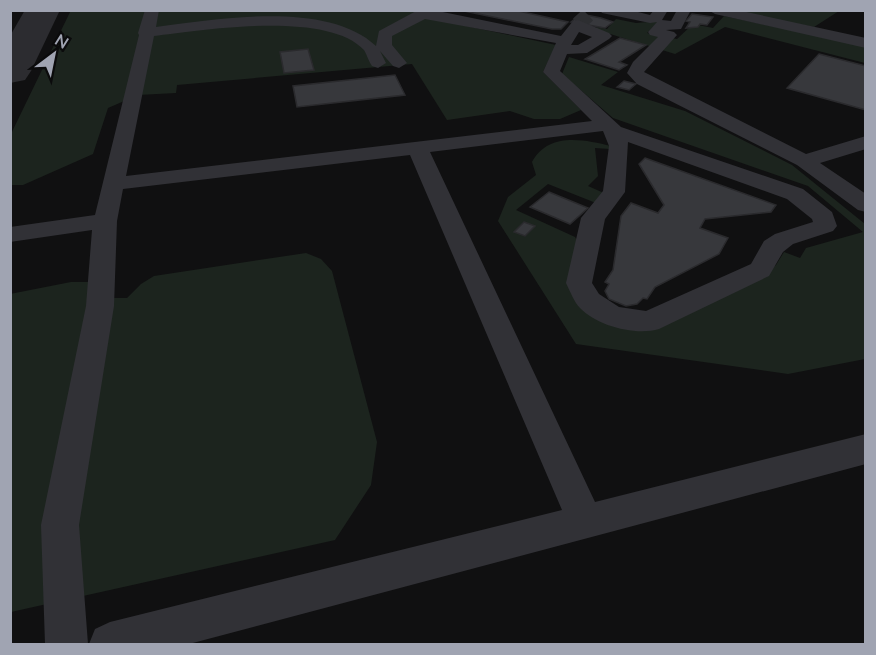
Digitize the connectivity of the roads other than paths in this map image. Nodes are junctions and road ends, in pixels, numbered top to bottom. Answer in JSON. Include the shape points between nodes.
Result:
{"nodes":[{"id":1,"x":607,"y":10,"type":"edge"},
{"id":2,"x":661,"y":10,"type":"edge"},
{"id":3,"x":684,"y":10,"type":"edge"},
{"id":4,"x":715,"y":10,"type":"edge"},
{"id":5,"x":424,"y":12,"type":"edge"},
{"id":6,"x":801,"y":13,"type":"dead end"},
{"id":7,"x":755,"y":19,"type":"junction"},
{"id":8,"x":148,"y":22,"type":"edge"},
{"id":9,"x":577,"y":25,"type":"tunnel mouth"},
{"id":10,"x":866,"y":43,"type":"edge"},
{"id":11,"x":558,"y":44,"type":"junction"},
{"id":12,"x":378,"y":63,"type":"dead end"},
{"id":13,"x":399,"y":63,"type":"dead end"},
{"id":14,"x":611,"y":128,"type":"junction"},
{"id":15,"x":866,"y":142,"type":"edge"},
{"id":16,"x":417,"y":147,"type":"junction"},
{"id":17,"x":804,"y":161,"type":"junction"},
{"id":18,"x":113,"y":184,"type":"junction"},
{"id":19,"x":866,"y":205,"type":"edge"},
{"id":20,"x":105,"y":220,"type":"junction"},
{"id":21,"x":10,"y":235,"type":"edge"},
{"id":22,"x":866,"y":449,"type":"edge"},
{"id":23,"x":585,"y":521,"type":"junction"},
{"id":24,"x":66,"y":645,"type":"edge"},
{"id":25,"x":110,"y":645,"type":"edge"}],
"edges":[{"from":1,"to":2,"type":"street","via":[[650,19],[656,18]]},
{"from":3,"to":17,"type":"street","via":[[676,26],[663,24],[655,32],[669,35],[635,73]]},
{"from":4,"to":7,"type":"street"},
{"from":5,"to":11,"type":"street"},
{"from":5,"to":13,"type":"street","via":[[384,34],[384,46]]},
{"from":6,"to":7,"type":"street","via":[[767,12]]},
{"from":7,"to":10,"type":"street"},
{"from":8,"to":12,"type":"street","via":[[304,22],[333,27],[369,47]]},
{"from":8,"to":18,"type":"street"},
{"from":9,"to":11,"type":"street"},
{"from":11,"to":14,"type":"street","via":[[551,72]]},
{"from":14,"to":14,"type":"street","via":[[795,194],[824,217],[825,226],[784,239],[773,247],[760,270],[649,322],[612,316],[589,301],[579,284],[593,218],[614,192],[619,146]]},
{"from":14,"to":16,"type":"street"},
{"from":15,"to":17,"type":"street"},
{"from":16,"to":18,"type":"street"},
{"from":16,"to":23,"type":"street"},
{"from":17,"to":19,"type":"street"},
{"from":18,"to":20,"type":"street"},
{"from":20,"to":21,"type":"street"},
{"from":20,"to":24,"type":"street","via":[[100,306],[60,525]]},
{"from":22,"to":23,"type":"street"},
{"from":23,"to":25,"type":"street"}]}
